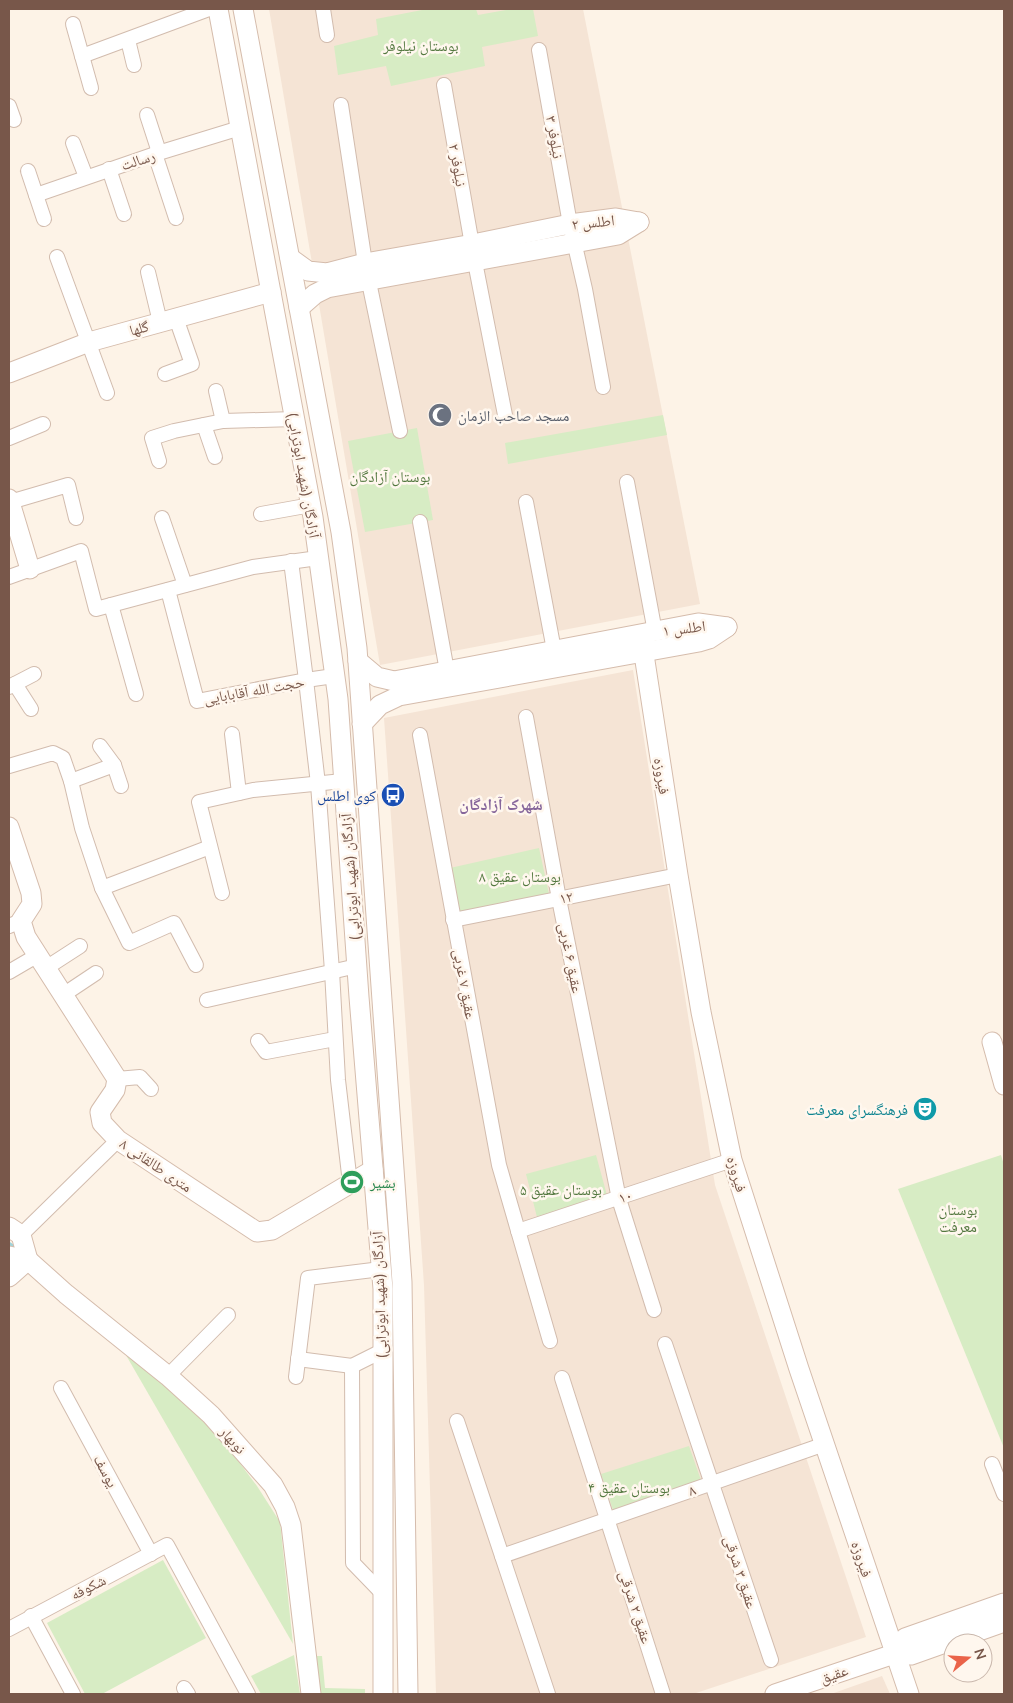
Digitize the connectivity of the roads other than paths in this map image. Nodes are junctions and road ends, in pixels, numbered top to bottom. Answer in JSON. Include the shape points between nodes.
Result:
{"nodes":[{"id":1,"x":209,"y":9,"type":"edge"},
{"id":2,"x":218,"y":9,"type":"edge"},
{"id":3,"x":243,"y":9,"type":"edge"},
{"id":4,"x":323,"y":9,"type":"edge"},
{"id":5,"x":72,"y":24,"type":"dead end"},
{"id":6,"x":328,"y":35,"type":"dead end"},
{"id":7,"x":128,"y":40,"type":"junction"},
{"id":8,"x":539,"y":50,"type":"dead end"},
{"id":9,"x":82,"y":56,"type":"junction"},
{"id":10,"x":134,"y":65,"type":"dead end"},
{"id":11,"x":444,"y":86,"type":"dead end"},
{"id":12,"x":91,"y":88,"type":"dead end"},
{"id":13,"x":341,"y":105,"type":"dead end"},
{"id":14,"x":9,"y":106,"type":"edge"},
{"id":15,"x":147,"y":115,"type":"dead end"},
{"id":16,"x":14,"y":120,"type":"dead end"},
{"id":17,"x":240,"y":128,"type":"junction"},
{"id":18,"x":73,"y":143,"type":"dead end"},
{"id":19,"x":157,"y":153,"type":"junction"},
{"id":20,"x":109,"y":169,"type":"junction"},
{"id":21,"x":28,"y":170,"type":"dead end"},
{"id":22,"x":86,"y":177,"type":"junction"},
{"id":23,"x":36,"y":195,"type":"junction"},
{"id":24,"x":124,"y":214,"type":"dead end"},
{"id":25,"x":176,"y":218,"type":"dead end"},
{"id":26,"x":44,"y":219,"type":"dead end"},
{"id":27,"x":570,"y":224,"type":"junction"},
{"id":28,"x":574,"y":244,"type":"junction"},
{"id":29,"x":474,"y":253,"type":"junction"},
{"id":30,"x":57,"y":256,"type":"dead end"},
{"id":31,"x":290,"y":258,"type":"junction"},
{"id":32,"x":148,"y":272,"type":"dead end"},
{"id":33,"x":367,"y":272,"type":"junction"},
{"id":34,"x":271,"y":292,"type":"junction"},
{"id":35,"x":300,"y":308,"type":"junction"},
{"id":36,"x":168,"y":320,"type":"junction"},
{"id":37,"x":89,"y":342,"type":"junction"},
{"id":38,"x":9,"y":373,"type":"edge"},
{"id":39,"x":165,"y":374,"type":"dead end"},
{"id":40,"x":603,"y":387,"type":"dead end"},
{"id":41,"x":216,"y":391,"type":"dead end"},
{"id":42,"x":107,"y":393,"type":"dead end"},
{"id":43,"x":505,"y":415,"type":"dead end"},
{"id":44,"x":295,"y":419,"type":"junction"},
{"id":45,"x":223,"y":422,"type":"junction"},
{"id":46,"x":43,"y":424,"type":"dead end"},
{"id":47,"x":204,"y":424,"type":"junction"},
{"id":48,"x":400,"y":431,"type":"dead end"},
{"id":49,"x":9,"y":438,"type":"edge"},
{"id":50,"x":215,"y":457,"type":"dead end"},
{"id":51,"x":159,"y":461,"type":"dead end"},
{"id":52,"x":627,"y":482,"type":"dead end"},
{"id":53,"x":9,"y":501,"type":"edge"},
{"id":54,"x":526,"y":502,"type":"dead end"},
{"id":55,"x":312,"y":511,"type":"junction"},
{"id":56,"x":337,"y":512,"type":"junction"},
{"id":57,"x":261,"y":514,"type":"dead end"},
{"id":58,"x":76,"y":518,"type":"dead end"},
{"id":59,"x":162,"y":518,"type":"dead end"},
{"id":60,"x":420,"y":522,"type":"dead end"},
{"id":61,"x":318,"y":558,"type":"junction"},
{"id":62,"x":290,"y":561,"type":"junction"},
{"id":63,"x":30,"y":569,"type":"junction"},
{"id":64,"x":9,"y":577,"type":"edge"},
{"id":65,"x":185,"y":585,"type":"junction"},
{"id":66,"x":168,"y":590,"type":"junction"},
{"id":67,"x":111,"y":605,"type":"junction"},
{"id":68,"x":646,"y":640,"type":"junction"},
{"id":69,"x":554,"y":650,"type":"junction"},
{"id":70,"x":358,"y":661,"type":"junction"},
{"id":71,"x":448,"y":671,"type":"junction"},
{"id":72,"x":34,"y":674,"type":"dead end"},
{"id":73,"x":334,"y":676,"type":"junction"},
{"id":74,"x":306,"y":680,"type":"junction"},
{"id":75,"x":12,"y":685,"type":"edge"},
{"id":76,"x":136,"y":694,"type":"dead end"},
{"id":77,"x":31,"y":709,"type":"dead end"},
{"id":78,"x":526,"y":717,"type":"dead end"},
{"id":79,"x":362,"y":724,"type":"junction"},
{"id":80,"x":232,"y":734,"type":"dead end"},
{"id":81,"x":420,"y":735,"type":"dead end"},
{"id":82,"x":100,"y":746,"type":"dead end"},
{"id":83,"x":114,"y":765,"type":"junction"},
{"id":84,"x":9,"y":766,"type":"edge"},
{"id":85,"x":71,"y":781,"type":"junction"},
{"id":86,"x":343,"y":781,"type":"junction"},
{"id":87,"x":318,"y":784,"type":"junction"},
{"id":88,"x":121,"y":786,"type":"dead end"},
{"id":89,"x":239,"y":793,"type":"junction"},
{"id":90,"x":9,"y":826,"type":"edge"},
{"id":91,"x":210,"y":847,"type":"junction"},
{"id":92,"x":15,"y":861,"type":"edge"},
{"id":93,"x":678,"y":875,"type":"junction"},
{"id":94,"x":102,"y":888,"type":"junction"},
{"id":95,"x":222,"y":893,"type":"dead end"},
{"id":96,"x":559,"y":899,"type":"junction"},
{"id":97,"x":454,"y":920,"type":"junction"},
{"id":98,"x":15,"y":923,"type":"edge"},
{"id":99,"x":80,"y":946,"type":"dead end"},
{"id":100,"x":42,"y":962,"type":"junction"},
{"id":101,"x":196,"y":965,"type":"dead end"},
{"id":102,"x":357,"y":966,"type":"junction"},
{"id":103,"x":332,"y":971,"type":"junction"},
{"id":104,"x":9,"y":972,"type":"edge"},
{"id":105,"x":96,"y":973,"type":"dead end"},
{"id":106,"x":63,"y":995,"type":"junction"},
{"id":107,"x":207,"y":1000,"type":"dead end"},
{"id":108,"x":335,"y":1039,"type":"junction"},
{"id":109,"x":258,"y":1041,"type":"dead end"},
{"id":110,"x":992,"y":1042,"type":"dead end"},
{"id":111,"x":117,"y":1079,"type":"junction"},
{"id":112,"x":1004,"y":1085,"type":"edge"},
{"id":113,"x":151,"y":1089,"type":"dead end"},
{"id":114,"x":118,"y":1140,"type":"junction"},
{"id":115,"x":732,"y":1160,"type":"junction"},
{"id":116,"x":373,"y":1170,"type":"junction"},
{"id":117,"x":350,"y":1183,"type":"junction"},
{"id":118,"x":619,"y":1199,"type":"junction"},
{"id":119,"x":15,"y":1231,"type":"edge"},
{"id":120,"x":518,"y":1231,"type":"junction"},
{"id":121,"x":9,"y":1256,"type":"edge"},
{"id":122,"x":28,"y":1260,"type":"junction"},
{"id":123,"x":381,"y":1269,"type":"junction"},
{"id":124,"x":9,"y":1277,"type":"edge"},
{"id":125,"x":654,"y":1310,"type":"dead end"},
{"id":126,"x":228,"y":1315,"type":"dead end"},
{"id":127,"x":550,"y":1341,"type":"dead end"},
{"id":128,"x":665,"y":1344,"type":"dead end"},
{"id":129,"x":382,"y":1351,"type":"junction"},
{"id":130,"x":298,"y":1359,"type":"junction"},
{"id":131,"x":352,"y":1366,"type":"junction"},
{"id":132,"x":168,"y":1376,"type":"junction"},
{"id":133,"x":296,"y":1378,"type":"dead end"},
{"id":134,"x":562,"y":1378,"type":"dead end"},
{"id":135,"x":61,"y":1388,"type":"dead end"},
{"id":136,"x":457,"y":1421,"type":"dead end"},
{"id":137,"x":825,"y":1444,"type":"junction"},
{"id":138,"x":992,"y":1464,"type":"dead end"},
{"id":139,"x":712,"y":1483,"type":"junction"},
{"id":140,"x":1004,"y":1494,"type":"edge"},
{"id":141,"x":608,"y":1519,"type":"junction"},
{"id":142,"x":151,"y":1554,"type":"junction"},
{"id":143,"x":502,"y":1556,"type":"junction"},
{"id":144,"x":383,"y":1594,"type":"junction"},
{"id":145,"x":1004,"y":1603,"type":"edge"},
{"id":146,"x":31,"y":1616,"type":"junction"},
{"id":147,"x":1004,"y":1622,"type":"edge"},
{"id":148,"x":9,"y":1627,"type":"edge"},
{"id":149,"x":894,"y":1654,"type":"junction"},
{"id":150,"x":771,"y":1660,"type":"dead end"},
{"id":151,"x":73,"y":1694,"type":"edge"},
{"id":152,"x":248,"y":1694,"type":"edge"},
{"id":153,"x":310,"y":1694,"type":"edge"},
{"id":154,"x":383,"y":1694,"type":"edge"},
{"id":155,"x":408,"y":1694,"type":"edge"},
{"id":156,"x":548,"y":1694,"type":"edge"},
{"id":157,"x":663,"y":1694,"type":"edge"},
{"id":158,"x":775,"y":1694,"type":"edge"},
{"id":159,"x":909,"y":1694,"type":"edge"}],
"edges":[{"from":1,"to":7,"type":"street"},
{"from":2,"to":17,"type":"street","name":"آزادگان (شهید ابوترابی)"},
{"from":3,"to":31,"type":"street","name":"آزادگان (شهید ابوترابی)"},
{"from":4,"to":6,"type":"street"},
{"from":5,"to":9,"type":"street"},
{"from":7,"to":9,"type":"street"},
{"from":7,"to":10,"type":"street"},
{"from":8,"to":27,"type":"street","name":"نیلوفر ۳"},
{"from":9,"to":12,"type":"street"},
{"from":11,"to":29,"type":"street","name":"نیلوفر ۲"},
{"from":13,"to":33,"type":"street"},
{"from":14,"to":16,"type":"street"},
{"from":15,"to":19,"type":"street"},
{"from":17,"to":19,"type":"street","name":"رسالت"},
{"from":17,"to":34,"type":"street","name":"آزادگان (شهید ابوترابی)"},
{"from":18,"to":22,"type":"street"},
{"from":19,"to":20,"type":"street","name":"رسالت"},
{"from":19,"to":25,"type":"street"},
{"from":20,"to":22,"type":"street","name":"رسالت"},
{"from":20,"to":24,"type":"street"},
{"from":21,"to":23,"type":"street"},
{"from":22,"to":23,"type":"street","name":"رسالت"},
{"from":23,"to":26,"type":"street"},
{"from":27,"to":28,"type":"street","name":"نیلوفر ۳"},
{"from":27,"to":28,"type":"street","name":"اطلس ۲","via":[[616,218],[640,222],[618,235]]},
{"from":27,"to":29,"type":"street","name":"اطلس ۲"},
{"from":28,"to":29,"type":"street","name":"اطلس ۲"},
{"from":28,"to":40,"type":"street","name":"نیلوفر ۳"},
{"from":29,"to":33,"type":"street","name":"اطلس ۲"},
{"from":29,"to":43,"type":"street","name":"نیلوفر ۲"},
{"from":30,"to":37,"type":"street"},
{"from":31,"to":33,"type":"street","name":"اطلس ۲","via":[[308,271]]},
{"from":31,"to":35,"type":"street","name":"آزادگان (شهید ابوترابی)"},
{"from":32,"to":36,"type":"street"},
{"from":33,"to":35,"type":"street","name":"اطلس ۲","via":[[315,294]]},
{"from":33,"to":48,"type":"street"},
{"from":34,"to":36,"type":"street","name":"گلها"},
{"from":34,"to":44,"type":"street","name":"آزادگان (شهید ابوترابی)"},
{"from":35,"to":56,"type":"street","name":"آزادگان (شهید ابوترابی)"},
{"from":36,"to":37,"type":"street","name":"گلها"},
{"from":36,"to":39,"type":"street","via":[[192,364]]},
{"from":37,"to":38,"type":"street","name":"گلها"},
{"from":37,"to":42,"type":"street"},
{"from":41,"to":45,"type":"street"},
{"from":44,"to":45,"type":"street"},
{"from":44,"to":55,"type":"street","name":"آزادگان (شهید ابوترابی)"},
{"from":45,"to":47,"type":"street"},
{"from":46,"to":49,"type":"street"},
{"from":47,"to":50,"type":"street"},
{"from":47,"to":51,"type":"street","via":[[152,438]]},
{"from":52,"to":68,"type":"street"},
{"from":53,"to":58,"type":"street","via":[[68,485]]},
{"from":53,"to":63,"type":"street"},
{"from":54,"to":69,"type":"street"},
{"from":55,"to":56,"type":"street"},
{"from":55,"to":57,"type":"street"},
{"from":55,"to":61,"type":"street","name":"آزادگان (شهید ابوترابی)"},
{"from":56,"to":70,"type":"street","name":"آزادگان (شهید ابوترابی)"},
{"from":59,"to":65,"type":"street"},
{"from":60,"to":71,"type":"street"},
{"from":61,"to":62,"type":"street"},
{"from":61,"to":73,"type":"street","name":"آزادگان (شهید ابوترابی)"},
{"from":62,"to":65,"type":"street"},
{"from":62,"to":74,"type":"street"},
{"from":63,"to":64,"type":"street"},
{"from":63,"to":67,"type":"street","via":[[81,551],[96,609]]},
{"from":65,"to":66,"type":"street"},
{"from":66,"to":67,"type":"street"},
{"from":66,"to":74,"type":"street","name":"حجت الله آقابابایی","via":[[197,702]]},
{"from":67,"to":76,"type":"street"},
{"from":68,"to":69,"type":"street","name":"اطلس ۱"},
{"from":68,"to":79,"type":"street","via":[[399,696],[380,705]]},
{"from":68,"to":93,"type":"street","name":"فیروزه"},
{"from":69,"to":71,"type":"street","name":"اطلس ۱"},
{"from":70,"to":71,"type":"street","name":"اطلس ۱","via":[[377,677],[394,681]]},
{"from":70,"to":79,"type":"street","name":"آزادگان (شهید ابوترابی)"},
{"from":72,"to":75,"type":"street"},
{"from":73,"to":74,"type":"street","name":"حجت الله آقابابایی"},
{"from":73,"to":86,"type":"street","name":"آزادگان (شهید ابوترابی)"},
{"from":74,"to":87,"type":"street"},
{"from":75,"to":77,"type":"street"},
{"from":78,"to":96,"type":"street","name":"عقیق ۶ غربی"},
{"from":79,"to":155,"type":"street","name":"آزادگان (شهید ابوترابی)","via":[[402,1282]]},
{"from":80,"to":89,"type":"street"},
{"from":81,"to":97,"type":"street","name":"عقیق ۷ غربی"},
{"from":82,"to":83,"type":"street"},
{"from":83,"to":85,"type":"street"},
{"from":83,"to":88,"type":"street"},
{"from":84,"to":85,"type":"street","via":[[53,753],[63,758]]},
{"from":85,"to":94,"type":"street","via":[[82,828]]},
{"from":86,"to":87,"type":"street"},
{"from":86,"to":102,"type":"street","name":"آزادگان (شهید ابوترابی)"},
{"from":87,"to":89,"type":"street"},
{"from":87,"to":103,"type":"street"},
{"from":89,"to":91,"type":"street","via":[[199,802]]},
{"from":90,"to":92,"type":"street"},
{"from":91,"to":94,"type":"street"},
{"from":91,"to":95,"type":"street"},
{"from":92,"to":98,"type":"street","via":[[31,893],[32,904]]},
{"from":93,"to":96,"type":"street","name":"۱۲"},
{"from":93,"to":115,"type":"street","name":"فیروزه","via":[[701,1012]]},
{"from":94,"to":101,"type":"street","via":[[129,943],[174,923]]},
{"from":96,"to":97,"type":"street","name":"۱۲"},
{"from":96,"to":118,"type":"street","name":"عقیق ۶ غربی"},
{"from":97,"to":120,"type":"street","name":"عقیق ۷ غربی","via":[[499,1165]]},
{"from":98,"to":100,"type":"street"},
{"from":99,"to":100,"type":"street"},
{"from":100,"to":104,"type":"street"},
{"from":100,"to":106,"type":"street"},
{"from":102,"to":103,"type":"street"},
{"from":102,"to":116,"type":"street","name":"آزادگان (شهید ابوترابی)"},
{"from":103,"to":107,"type":"street"},
{"from":103,"to":108,"type":"street"},
{"from":105,"to":106,"type":"street"},
{"from":106,"to":111,"type":"street"},
{"from":108,"to":109,"type":"street","via":[[266,1052]]},
{"from":108,"to":117,"type":"street"},
{"from":110,"to":112,"type":"street"},
{"from":111,"to":113,"type":"street","via":[[140,1077]]},
{"from":111,"to":114,"type":"street","name":"۸ متری طالقانی","via":[[100,1112],[102,1123]]},
{"from":114,"to":117,"type":"street","name":"۸ متری طالقانی","via":[[257,1232],[272,1230]]},
{"from":114,"to":119,"type":"street"},
{"from":115,"to":118,"type":"street","name":"۱۰"},
{"from":115,"to":137,"type":"street","name":"فیروزه"},
{"from":116,"to":117,"type":"street","name":"۸ متری طالقانی"},
{"from":116,"to":123,"type":"street","name":"آزادگان (شهید ابوترابی)"},
{"from":118,"to":120,"type":"street","name":"۱۰"},
{"from":118,"to":125,"type":"street","name":"عقیق ۶ غربی"},
{"from":119,"to":122,"type":"street"},
{"from":120,"to":127,"type":"street","name":"عقیق ۷ غربی"},
{"from":121,"to":122,"type":"street"},
{"from":122,"to":124,"type":"street"},
{"from":122,"to":132,"type":"street","name":"نوبهار"},
{"from":123,"to":129,"type":"street","name":"آزادگان (شهید ابوترابی)"},
{"from":123,"to":130,"type":"street","via":[[308,1278]]},
{"from":126,"to":132,"type":"street"},
{"from":128,"to":139,"type":"street","name":"عقیق ۳ شرقی"},
{"from":129,"to":131,"type":"street"},
{"from":129,"to":144,"type":"street","name":"آزادگان (شهید ابوترابی)"},
{"from":130,"to":131,"type":"street"},
{"from":130,"to":133,"type":"street"},
{"from":131,"to":144,"type":"street","via":[[353,1563]]},
{"from":132,"to":153,"type":"street","name":"نوبهار","via":[[211,1415],[273,1485],[285,1506]]},
{"from":134,"to":141,"type":"street","name":"عقیق ۲ شرقی"},
{"from":135,"to":142,"type":"street","name":"یوسف"},
{"from":136,"to":143,"type":"street"},
{"from":137,"to":139,"type":"street","name":"۸"},
{"from":137,"to":149,"type":"street","name":"فیروزه"},
{"from":138,"to":140,"type":"street"},
{"from":139,"to":141,"type":"street","name":"۸"},
{"from":139,"to":150,"type":"street","name":"عقیق ۳ شرقی"},
{"from":141,"to":143,"type":"street","name":"۸"},
{"from":141,"to":157,"type":"street","name":"عقیق ۲ شرقی"},
{"from":142,"to":146,"type":"street","name":"شکوفه"},
{"from":142,"to":152,"type":"street","name":"شکوفه","via":[[167,1545]]},
{"from":143,"to":156,"type":"street"},
{"from":144,"to":154,"type":"street","name":"آزادگان (شهید ابوترابی)"},
{"from":145,"to":149,"type":"street","via":[[904,1638]]},
{"from":146,"to":148,"type":"street","name":"شکوفه"},
{"from":146,"to":151,"type":"street"},
{"from":147,"to":149,"type":"street","name":"عقیق","via":[[911,1655]]},
{"from":149,"to":158,"type":"street","name":"عقیق"},
{"from":149,"to":159,"type":"street","name":"فیروزه"}]}
